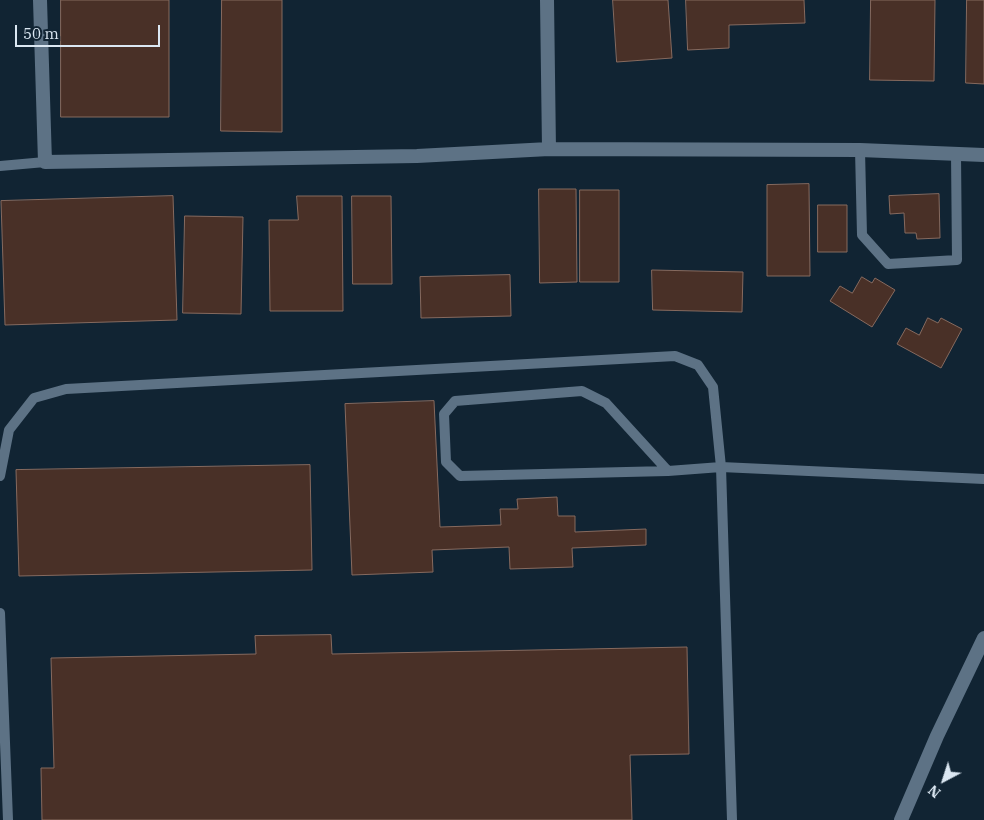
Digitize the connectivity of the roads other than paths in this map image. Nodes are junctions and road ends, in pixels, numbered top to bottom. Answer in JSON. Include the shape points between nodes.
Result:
{"nodes":[{"id":1,"x":40,"y":0,"type":"edge"},
{"id":2,"x":547,"y":0,"type":"edge"},
{"id":3,"x":549,"y":149,"type":"junction"},
{"id":4,"x":860,"y":150,"type":"junction"},
{"id":5,"x":956,"y":154,"type":"junction"},
{"id":6,"x":984,"y":155,"type":"edge"},
{"id":7,"x":45,"y":162,"type":"junction"},
{"id":8,"x":0,"y":166,"type":"edge"},
{"id":9,"x":721,"y":467,"type":"junction"},
{"id":10,"x":668,"y":471,"type":"junction"},
{"id":11,"x":0,"y":476,"type":"edge"},
{"id":12,"x":984,"y":479,"type":"edge"},
{"id":13,"x":0,"y":613,"type":"edge"},
{"id":14,"x":984,"y":638,"type":"edge"},
{"id":15,"x":8,"y":820,"type":"edge"},
{"id":16,"x":732,"y":820,"type":"edge"},
{"id":17,"x":901,"y":820,"type":"edge"}],
"edges":[{"from":1,"to":7,"type":"street"},
{"from":2,"to":3,"type":"street"},
{"from":3,"to":4,"type":"street"},
{"from":3,"to":7,"type":"street","via":[[417,156]]},
{"from":4,"to":5,"type":"street"},
{"from":4,"to":5,"type":"lane","via":[[862,235],[888,264],[957,260]]},
{"from":5,"to":6,"type":"street"},
{"from":7,"to":8,"type":"lane"},
{"from":9,"to":10,"type":"lane"},
{"from":9,"to":11,"type":"lane","via":[[713,387],[698,366],[675,356],[66,389],[34,398],[9,430]]},
{"from":9,"to":12,"type":"lane"},
{"from":9,"to":16,"type":"lane"},
{"from":10,"to":10,"type":"lane","via":[[460,476],[446,462],[444,414],[455,401],[582,391],[606,403]]},
{"from":13,"to":15,"type":"lane"},
{"from":14,"to":17,"type":"street"}]}
